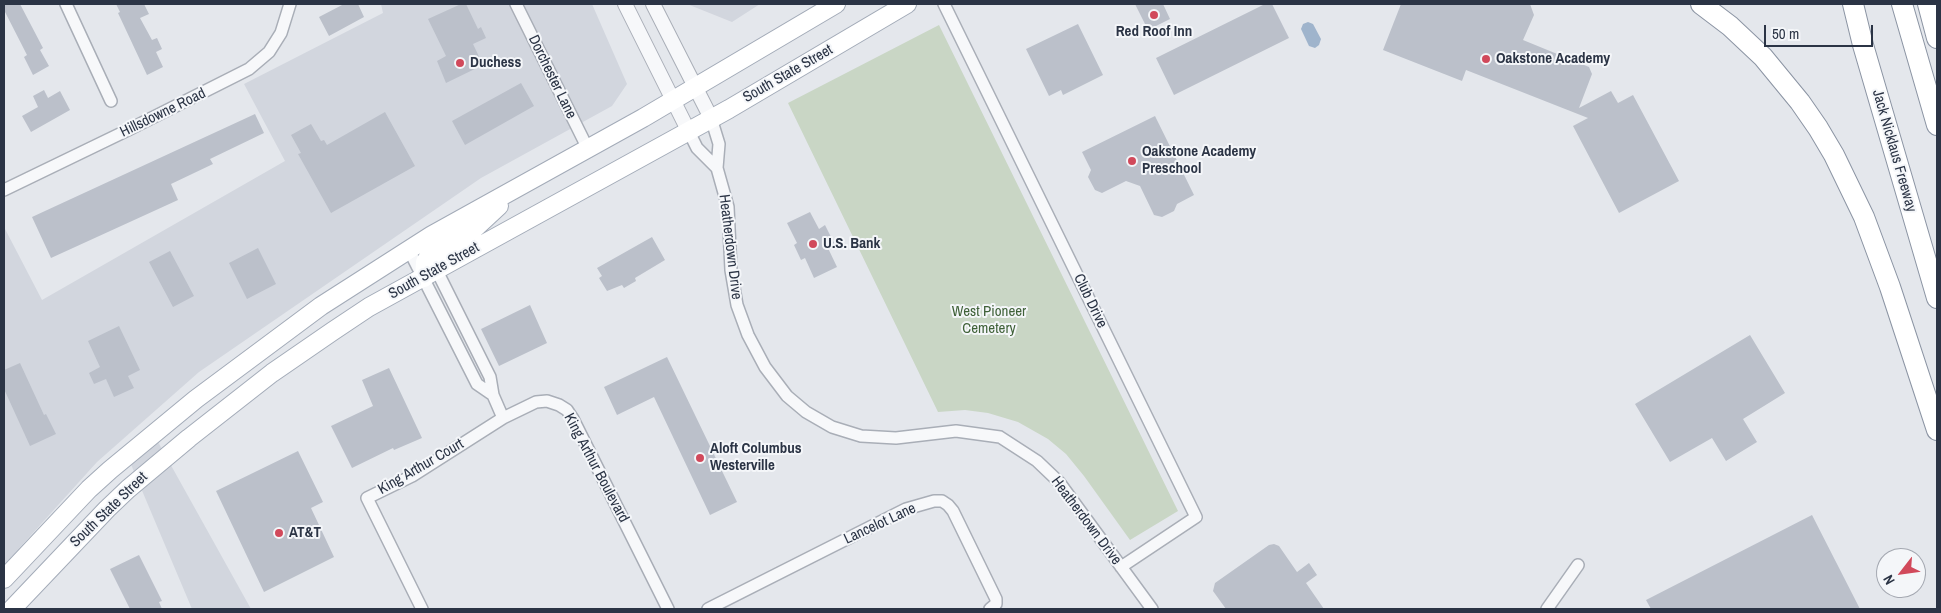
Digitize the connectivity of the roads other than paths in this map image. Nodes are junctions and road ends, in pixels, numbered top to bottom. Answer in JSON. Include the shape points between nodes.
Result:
{"nodes":[{"id":1,"x":66,"y":4,"type":"edge"},
{"id":2,"x":290,"y":4,"type":"edge"},
{"id":3,"x":516,"y":4,"type":"edge"},
{"id":4,"x":625,"y":4,"type":"edge"},
{"id":5,"x":653,"y":4,"type":"edge"},
{"id":6,"x":836,"y":4,"type":"edge"},
{"id":7,"x":907,"y":4,"type":"edge"},
{"id":8,"x":944,"y":4,"type":"edge"},
{"id":9,"x":1701,"y":4,"type":"edge"},
{"id":10,"x":1853,"y":4,"type":"edge"},
{"id":11,"x":1902,"y":4,"type":"edge"},
{"id":12,"x":1928,"y":4,"type":"edge"},
{"id":13,"x":1937,"y":38,"type":"edge"},
{"id":14,"x":695,"y":88,"type":"junction"},
{"id":15,"x":111,"y":101,"type":"dead end"},
{"id":16,"x":673,"y":101,"type":"junction"},
{"id":17,"x":711,"y":118,"type":"junction"},
{"id":18,"x":1937,"y":125,"type":"edge"},
{"id":19,"x":688,"y":130,"type":"junction"},
{"id":20,"x":588,"y":149,"type":"junction"},
{"id":21,"x":717,"y":168,"type":"junction"},
{"id":22,"x":4,"y":190,"type":"edge"},
{"id":23,"x":424,"y":259,"type":"junction"},
{"id":24,"x":356,"y":284,"type":"junction"},
{"id":25,"x":1937,"y":298,"type":"edge"},
{"id":26,"x":312,"y":312,"type":"junction"},
{"id":27,"x":303,"y":352,"type":"junction"},
{"id":28,"x":503,"y":418,"type":"junction"},
{"id":29,"x":1937,"y":430,"type":"edge"},
{"id":30,"x":127,"y":455,"type":"junction"},
{"id":31,"x":143,"y":477,"type":"junction"},
{"id":32,"x":1578,"y":565,"type":"dead end"},
{"id":33,"x":1121,"y":567,"type":"junction"},
{"id":34,"x":4,"y":579,"type":"edge"},
{"id":35,"x":35,"y":584,"type":"junction"},
{"id":36,"x":12,"y":609,"type":"edge"},
{"id":37,"x":422,"y":609,"type":"edge"},
{"id":38,"x":668,"y":609,"type":"edge"},
{"id":39,"x":708,"y":609,"type":"edge"},
{"id":40,"x":990,"y":609,"type":"edge"},
{"id":41,"x":1152,"y":609,"type":"edge"},
{"id":42,"x":1547,"y":609,"type":"edge"}],
"edges":[{"from":1,"to":15,"type":"street"},
{"from":2,"to":22,"type":"street","name":"Hillsdowne Road","via":[[281,33],[269,52],[249,69]]},
{"from":3,"to":20,"type":"street","name":"Dorchester Lane"},
{"from":4,"to":16,"type":"street"},
{"from":5,"to":14,"type":"street"},
{"from":6,"to":14,"type":"main road","name":"South State Street"},
{"from":7,"to":17,"type":"main road","name":"South State Street"},
{"from":8,"to":33,"type":"street","name":"Club Drive","via":[[1196,517]]},
{"from":9,"to":29,"type":"highway","via":[[1763,57],[1818,128],[1864,217]]},
{"from":10,"to":25,"type":"highway","name":"Jack Nicklaus Freeway"},
{"from":11,"to":18,"type":"highway"},
{"from":12,"to":13,"type":"highway"},
{"from":14,"to":16,"type":"main road","name":"South State Street"},
{"from":14,"to":17,"type":"street"},
{"from":16,"to":19,"type":"street"},
{"from":16,"to":20,"type":"main road","name":"South State Street"},
{"from":17,"to":19,"type":"main road","name":"South State Street"},
{"from":17,"to":21,"type":"street","name":"Heatherdown Drive","via":[[719,144]]},
{"from":19,"to":21,"type":"street","name":"Heatherdown Drive","via":[[697,148]]},
{"from":19,"to":23,"type":"main road","name":"South State Street"},
{"from":20,"to":23,"type":"main road","name":"South State Street","via":[[515,189]]},
{"from":21,"to":33,"type":"street","name":"Heatherdown Drive","via":[[728,207],[731,270],[737,305],[764,367],[787,396],[832,427],[861,436],[896,438],[956,432],[1000,437],[1037,461],[1059,482]]},
{"from":23,"to":24,"type":"main road","name":"South State Street"},
{"from":23,"to":27,"type":"main road","name":"South State Street","via":[[368,307]]},
{"from":23,"to":28,"type":"street","via":[[477,384],[493,395]]},
{"from":24,"to":26,"type":"main road","name":"South State Street"},
{"from":24,"to":27,"type":"main road","via":[[354,304],[329,321]]},
{"from":26,"to":30,"type":"main road","name":"South State Street"},
{"from":26,"to":31,"type":"main road","via":[[290,347],[216,402],[147,460]]},
{"from":27,"to":31,"type":"main road","name":"South State Street"},
{"from":28,"to":37,"type":"street","name":"King Arthur Court","via":[[412,476],[367,498]]},
{"from":28,"to":38,"type":"street","name":"King Arthur Boulevard","via":[[536,402],[560,404],[567,410]]},
{"from":30,"to":34,"type":"main road","name":"South State Street","via":[[89,489]]},
{"from":30,"to":35,"type":"main road","via":[[126,476],[122,483],[58,544]]},
{"from":31,"to":35,"type":"main road","name":"South State Street","via":[[107,509]]},
{"from":32,"to":42,"type":"street"},
{"from":33,"to":41,"type":"street","name":"Heatherdown Drive"},
{"from":35,"to":36,"type":"main road","name":"South State Street"},
{"from":39,"to":40,"type":"street","name":"Lancelot Lane","via":[[906,509],[934,500],[942,501],[953,511],[996,599],[996,604]]}]}
